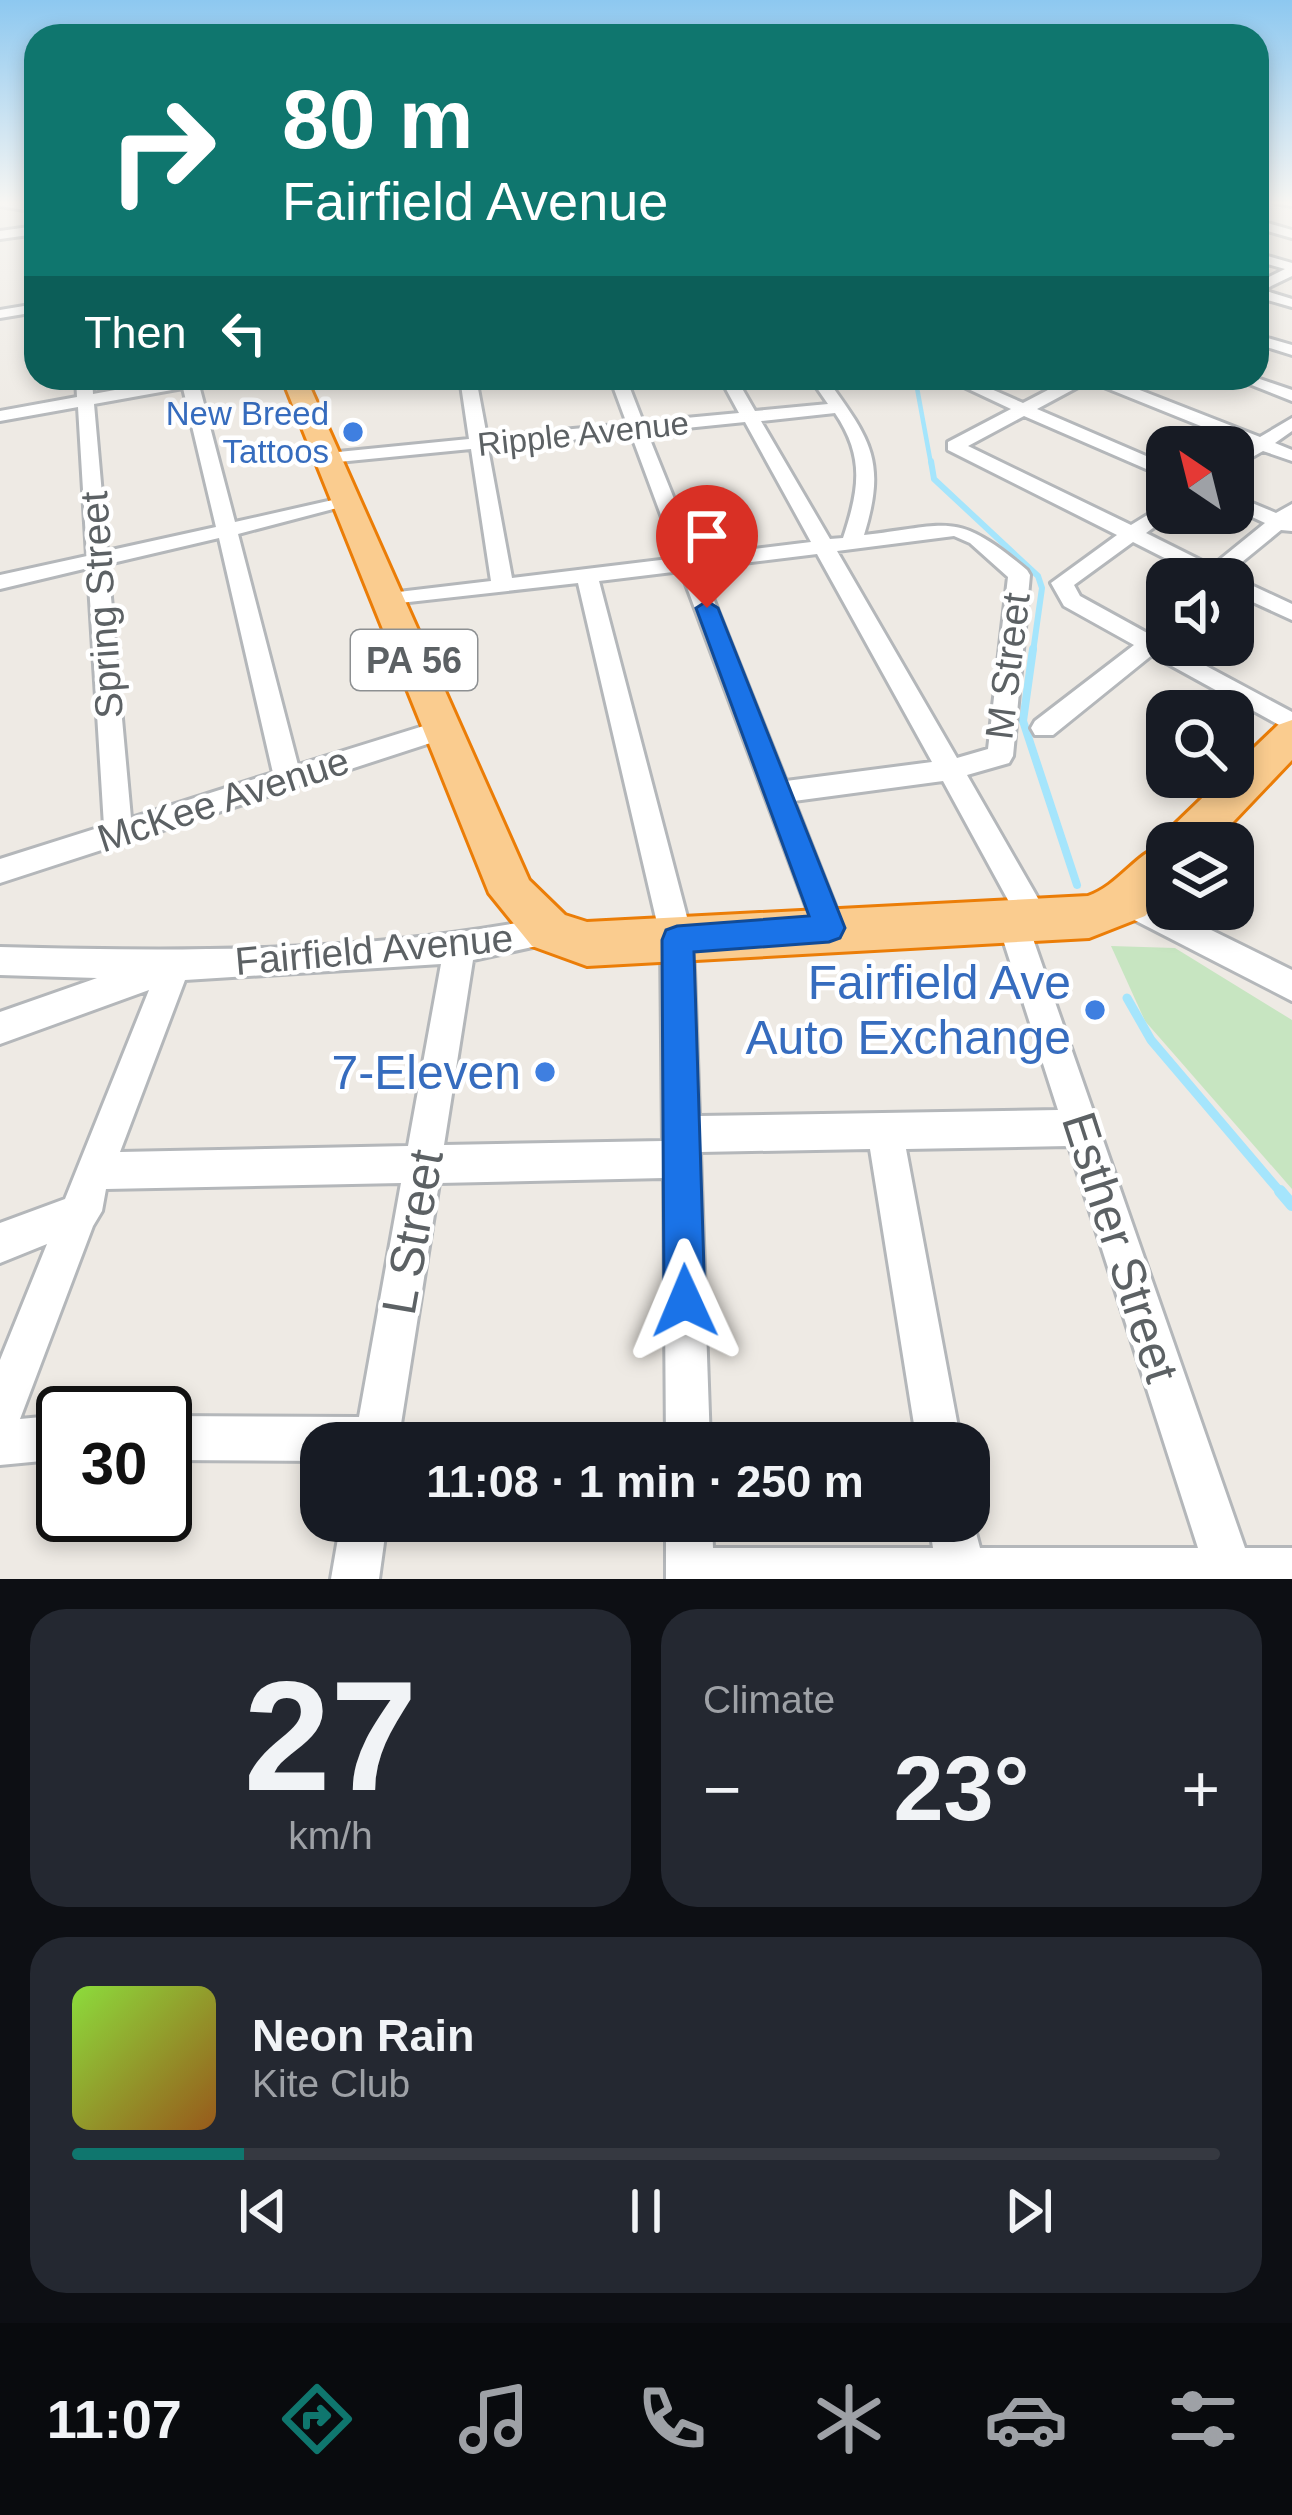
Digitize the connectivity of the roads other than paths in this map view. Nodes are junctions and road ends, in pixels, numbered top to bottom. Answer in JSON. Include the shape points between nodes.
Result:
{"nodes":[{"id":1,"x":81,"y":390,"type":"edge"},
{"id":2,"x":84,"y":390,"type":"edge"},
{"id":3,"x":198,"y":390,"type":"edge"},
{"id":4,"x":299,"y":390,"type":"edge"},
{"id":5,"x":471,"y":390,"type":"edge"},
{"id":6,"x":622,"y":390,"type":"edge"},
{"id":7,"x":736,"y":390,"type":"edge"},
{"id":8,"x":826,"y":390,"type":"edge"},
{"id":9,"x":979,"y":390,"type":"edge"},
{"id":10,"x":1060,"y":390,"type":"edge"},
{"id":11,"x":1125,"y":390,"type":"edge"},
{"id":12,"x":839,"y":408,"type":"junction"},
{"id":13,"x":1023,"y":410,"type":"junction"},
{"id":14,"x":0,"y":416,"type":"edge"},
{"id":15,"x":752,"y":416,"type":"junction"},
{"id":16,"x":1292,"y":423,"type":"edge"},
{"id":17,"x":636,"y":428,"type":"junction"},
{"id":18,"x":481,"y":443,"type":"junction"},
{"id":19,"x":1260,"y":443,"type":"junction"},
{"id":20,"x":1254,"y":447,"type":"edge"},
{"id":21,"x":1292,"y":456,"type":"edge"},
{"id":22,"x":328,"y":458,"type":"junction"},
{"id":23,"x":1146,"y":463,"type":"edge"},
{"id":24,"x":346,"y":502,"type":"junction"},
{"id":25,"x":1254,"y":508,"type":"edge"},
{"id":26,"x":1287,"y":519,"type":"edge"},
{"id":27,"x":1146,"y":523,"type":"edge"},
{"id":28,"x":229,"y":530,"type":"junction"},
{"id":29,"x":1130,"y":534,"type":"junction"},
{"id":30,"x":851,"y":544,"type":"junction"},
{"id":31,"x":822,"y":548,"type":"junction"},
{"id":32,"x":1180,"y":558,"type":"edge"},
{"id":33,"x":1236,"y":558,"type":"edge"},
{"id":34,"x":98,"y":559,"type":"junction"},
{"id":35,"x":690,"y":563,"type":"junction"},
{"id":36,"x":587,"y":576,"type":"junction"},
{"id":37,"x":0,"y":582,"type":"edge"},
{"id":38,"x":502,"y":585,"type":"junction"},
{"id":39,"x":1254,"y":594,"type":"edge"},
{"id":40,"x":389,"y":601,"type":"junction"},
{"id":41,"x":1292,"y":613,"type":"edge"},
{"id":42,"x":1146,"y":632,"type":"edge"},
{"id":43,"x":1146,"y":648,"type":"edge"},
{"id":44,"x":1203,"y":666,"type":"edge"},
{"id":45,"x":1292,"y":723,"type":"edge"},
{"id":46,"x":446,"y":728,"type":"junction"},
{"id":47,"x":1044,"y":728,"type":"dead end"},
{"id":48,"x":1292,"y":735,"type":"edge"},
{"id":49,"x":948,"y":770,"type":"junction"},
{"id":50,"x":288,"y":778,"type":"junction"},
{"id":51,"x":778,"y":793,"type":"junction"},
{"id":52,"x":1207,"y":822,"type":"edge"},
{"id":53,"x":118,"y":832,"type":"junction"},
{"id":54,"x":0,"y":871,"type":"edge"},
{"id":55,"x":1146,"y":884,"type":"edge"},
{"id":56,"x":1128,"y":902,"type":"junction"},
{"id":57,"x":1025,"y":923,"type":"junction"},
{"id":58,"x":829,"y":928,"type":"junction"},
{"id":59,"x":549,"y":931,"type":"junction"},
{"id":60,"x":677,"y":940,"type":"junction"},
{"id":61,"x":459,"y":949,"type":"junction"},
{"id":62,"x":0,"y":961,"type":"edge"},
{"id":63,"x":174,"y":966,"type":"junction"},
{"id":64,"x":1292,"y":986,"type":"edge"},
{"id":65,"x":0,"y":1028,"type":"edge"},
{"id":66,"x":1081,"y":1128,"type":"junction"},
{"id":67,"x":885,"y":1131,"type":"junction"},
{"id":68,"x":682,"y":1147,"type":"junction"},
{"id":69,"x":424,"y":1165,"type":"junction"},
{"id":70,"x":98,"y":1171,"type":"junction"},
{"id":71,"x":83,"y":1211,"type":"junction"},
{"id":72,"x":0,"y":1244,"type":"edge"},
{"id":73,"x":0,"y":1414,"type":"edge"},
{"id":74,"x":379,"y":1422,"type":"edge"},
{"id":75,"x":688,"y":1422,"type":"edge"},
{"id":76,"x":934,"y":1422,"type":"edge"},
{"id":77,"x":192,"y":1438,"type":"edge"},
{"id":78,"x":36,"y":1440,"type":"edge"},
{"id":79,"x":300,"y":1440,"type":"edge"},
{"id":80,"x":0,"y":1443,"type":"edge"},
{"id":81,"x":361,"y":1542,"type":"edge"},
{"id":82,"x":689,"y":1542,"type":"edge"},
{"id":83,"x":956,"y":1542,"type":"edge"},
{"id":84,"x":1229,"y":1570,"type":"junction"},
{"id":85,"x":961,"y":1571,"type":"junction"},
{"id":86,"x":1292,"y":1572,"type":"edge"},
{"id":87,"x":690,"y":1576,"type":"edge"},
{"id":88,"x":355,"y":1579,"type":"edge"}],
"edges":[{"from":1,"to":14,"type":"street"},
{"from":2,"to":34,"type":"street","name":"Spring Street"},
{"from":3,"to":28,"type":"street"},
{"from":4,"to":22,"type":"highway","number":"PA 56"},
{"from":5,"to":18,"type":"street"},
{"from":6,"to":17,"type":"street"},
{"from":7,"to":15,"type":"street","name":"Esther Street"},
{"from":8,"to":12,"type":"street"},
{"from":9,"to":13,"type":"street"},
{"from":10,"to":13,"type":"street"},
{"from":11,"to":19,"type":"street"},
{"from":12,"to":15,"type":"street","name":"Ripple Avenue"},
{"from":12,"to":30,"type":"street","via":[[863,444],[872,483]]},
{"from":13,"to":23,"type":"street"},
{"from":13,"to":29,"type":"street","via":[[954,446]]},
{"from":15,"to":17,"type":"street","name":"Ripple Avenue"},
{"from":15,"to":31,"type":"street","name":"Esther Street"},
{"from":16,"to":19,"type":"street"},
{"from":17,"to":18,"type":"street","name":"Ripple Avenue"},
{"from":17,"to":35,"type":"street"},
{"from":18,"to":22,"type":"street","name":"Ripple Avenue"},
{"from":18,"to":38,"type":"street"},
{"from":19,"to":20,"type":"street"},
{"from":19,"to":21,"type":"street"},
{"from":22,"to":24,"type":"highway","number":"PA 56"},
{"from":24,"to":28,"type":"street"},
{"from":24,"to":40,"type":"highway","number":"PA 56"},
{"from":25,"to":26,"type":"street"},
{"from":26,"to":33,"type":"street"},
{"from":27,"to":29,"type":"street"},
{"from":28,"to":34,"type":"street"},
{"from":28,"to":50,"type":"street"},
{"from":29,"to":32,"type":"street"},
{"from":29,"to":42,"type":"street","via":[[1062,583],[1072,601]]},
{"from":30,"to":31,"type":"street"},
{"from":30,"to":49,"type":"street","name":"M Street","via":[[957,530],[1019,575],[1000,756]]},
{"from":31,"to":35,"type":"street"},
{"from":31,"to":49,"type":"street","name":"Esther Street"},
{"from":34,"to":37,"type":"street"},
{"from":34,"to":53,"type":"street","name":"Spring Street"},
{"from":35,"to":36,"type":"street"},
{"from":35,"to":51,"type":"street"},
{"from":36,"to":38,"type":"street"},
{"from":36,"to":60,"type":"street"},
{"from":38,"to":40,"type":"street"},
{"from":39,"to":41,"type":"street"},
{"from":40,"to":46,"type":"highway","number":"PA 56"},
{"from":43,"to":47,"type":"street"},
{"from":44,"to":45,"type":"street"},
{"from":46,"to":50,"type":"street","name":"McKee Avenue"},
{"from":46,"to":59,"type":"highway","number":"PA 56","via":[[512,893]]},
{"from":48,"to":52,"type":"highway"},
{"from":49,"to":51,"type":"street","name":"M Street"},
{"from":49,"to":57,"type":"street","name":"Esther Street"},
{"from":50,"to":53,"type":"street","name":"McKee Avenue"},
{"from":51,"to":58,"type":"street"},
{"from":53,"to":54,"type":"street","name":"McKee Avenue"},
{"from":55,"to":56,"type":"highway","name":"Fairfield Avenue"},
{"from":56,"to":57,"type":"highway","name":"Fairfield Avenue","via":[[1089,917]]},
{"from":56,"to":64,"type":"street"},
{"from":57,"to":58,"type":"highway","name":"Fairfield Avenue"},
{"from":57,"to":66,"type":"street","name":"Esther Street"},
{"from":58,"to":60,"type":"highway","name":"Fairfield Avenue"},
{"from":59,"to":60,"type":"highway","name":"Fairfield Avenue","via":[[587,944]]},
{"from":59,"to":61,"type":"street","name":"Fairfield Avenue"},
{"from":60,"to":68,"type":"street"},
{"from":61,"to":63,"type":"street","name":"Fairfield Avenue"},
{"from":61,"to":69,"type":"street","name":"L Street"},
{"from":62,"to":63,"type":"street"},
{"from":63,"to":65,"type":"street","name":"Fairfield Avenue"},
{"from":63,"to":70,"type":"street"},
{"from":66,"to":67,"type":"street"},
{"from":66,"to":84,"type":"street","name":"Esther Street"},
{"from":67,"to":68,"type":"street"},
{"from":67,"to":76,"type":"street"},
{"from":68,"to":69,"type":"street"},
{"from":68,"to":75,"type":"street"},
{"from":69,"to":70,"type":"street"},
{"from":69,"to":74,"type":"street","name":"L Street"},
{"from":70,"to":71,"type":"street"},
{"from":71,"to":72,"type":"street"},
{"from":71,"to":73,"type":"street"},
{"from":77,"to":79,"type":"street"},
{"from":78,"to":80,"type":"street"},
{"from":81,"to":88,"type":"street"},
{"from":82,"to":87,"type":"street"},
{"from":83,"to":85,"type":"street"},
{"from":84,"to":85,"type":"street"},
{"from":84,"to":86,"type":"street"},
{"from":85,"to":87,"type":"street"}]}
